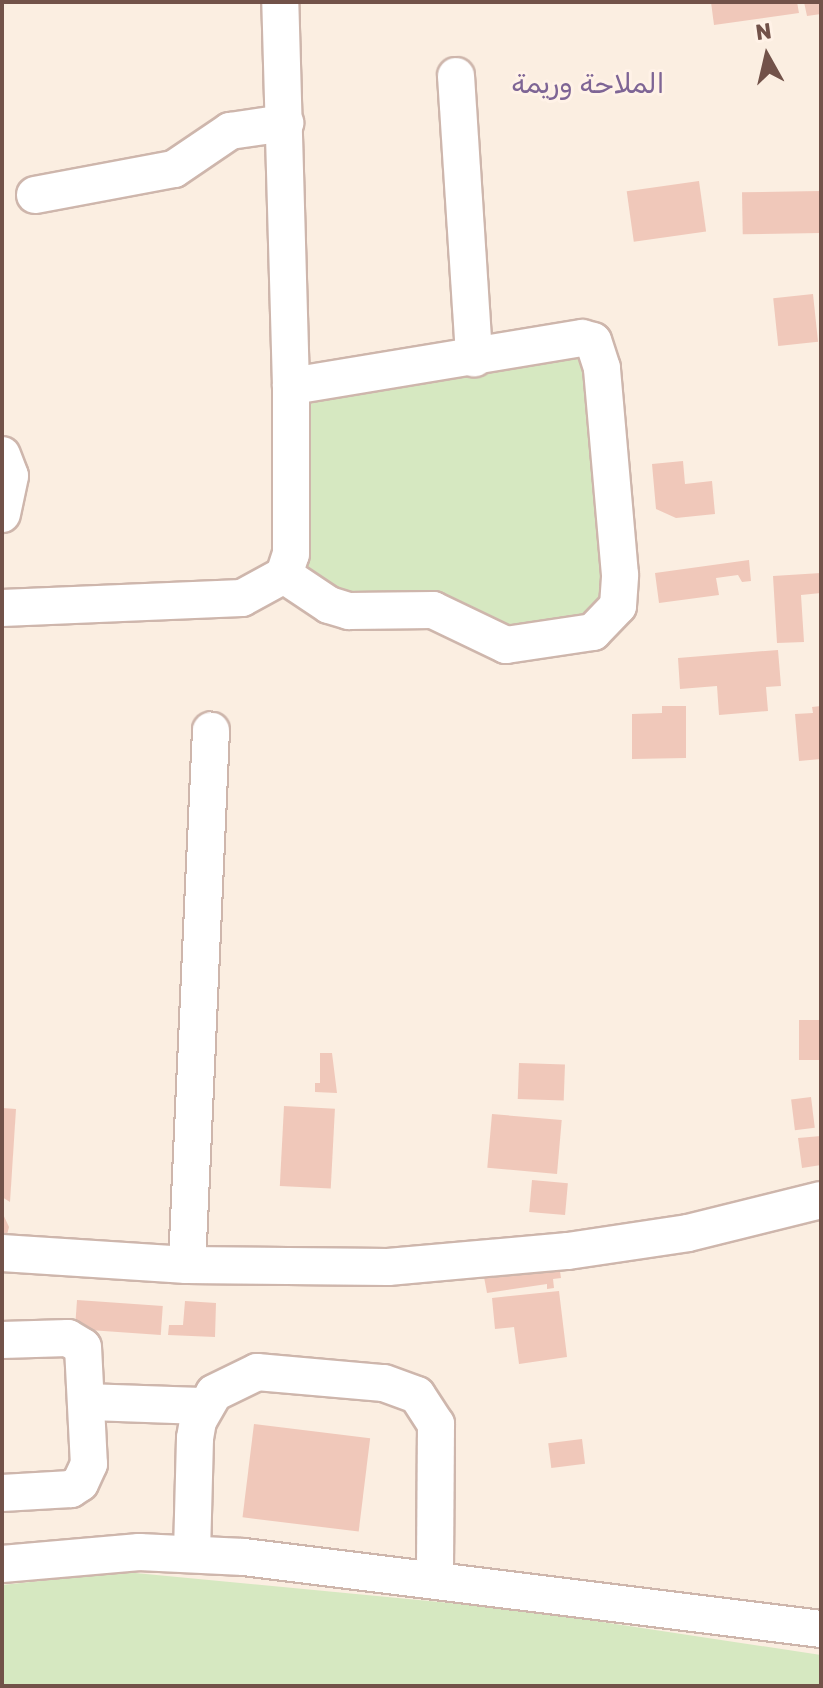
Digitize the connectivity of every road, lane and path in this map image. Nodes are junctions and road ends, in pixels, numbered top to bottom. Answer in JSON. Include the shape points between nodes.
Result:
{"nodes":[{"id":1,"x":280,"y":2,"type":"edge"},
{"id":2,"x":456,"y":76,"type":"dead end"},
{"id":3,"x":285,"y":123,"type":"junction"},
{"id":4,"x":35,"y":195,"type":"dead end"},
{"id":5,"x":474,"y":358,"type":"junction"},
{"id":6,"x":291,"y":386,"type":"junction"},
{"id":7,"x":2,"y":455,"type":"edge"},
{"id":8,"x":2,"y":514,"type":"edge"},
{"id":9,"x":284,"y":575,"type":"junction"},
{"id":10,"x":2,"y":608,"type":"edge"},
{"id":11,"x":211,"y":731,"type":"dead end"},
{"id":12,"x":821,"y":1200,"type":"edge"},
{"id":13,"x":2,"y":1253,"type":"edge"},
{"id":14,"x":187,"y":1265,"type":"junction"},
{"id":15,"x":2,"y":1340,"type":"edge"},
{"id":16,"x":88,"y":1402,"type":"junction"},
{"id":17,"x":205,"y":1406,"type":"junction"},
{"id":18,"x":2,"y":1493,"type":"edge"},
{"id":19,"x":192,"y":1553,"type":"junction"},
{"id":20,"x":2,"y":1564,"type":"edge"},
{"id":21,"x":435,"y":1580,"type":"junction"},
{"id":22,"x":821,"y":1629,"type":"edge"}],
"edges":[{"from":1,"to":3,"type":"street"},
{"from":2,"to":5,"type":"street"},
{"from":3,"to":4,"type":"street","via":[[230,131],[174,169]]},
{"from":3,"to":6,"type":"street"},
{"from":5,"to":6,"type":"street"},
{"from":5,"to":9,"type":"street","via":[[582,338],[597,349],[620,575],[618,606],[608,620],[593,632],[506,645],[433,610],[349,611],[329,605]]},
{"from":6,"to":9,"type":"street","via":[[291,554]]},
{"from":7,"to":8,"type":"street","via":[[10,476]]},
{"from":9,"to":10,"type":"street","via":[[242,598]]},
{"from":11,"to":14,"type":"street"},
{"from":12,"to":14,"type":"street","via":[[688,1233],[568,1251],[388,1267]]},
{"from":13,"to":14,"type":"street"},
{"from":15,"to":16,"type":"street","via":[[76,1341],[86,1355]]},
{"from":16,"to":17,"type":"street"},
{"from":16,"to":18,"type":"street","via":[[89,1464],[80,1483],[60,1490]]},
{"from":17,"to":19,"type":"street","via":[[195,1438]]},
{"from":17,"to":21,"type":"street","via":[[227,1383],[257,1372],[384,1383],[417,1395],[429,1408],[438,1442]]},
{"from":19,"to":20,"type":"street","via":[[87,1555]]},
{"from":19,"to":21,"type":"street"},
{"from":21,"to":22,"type":"street"}]}
